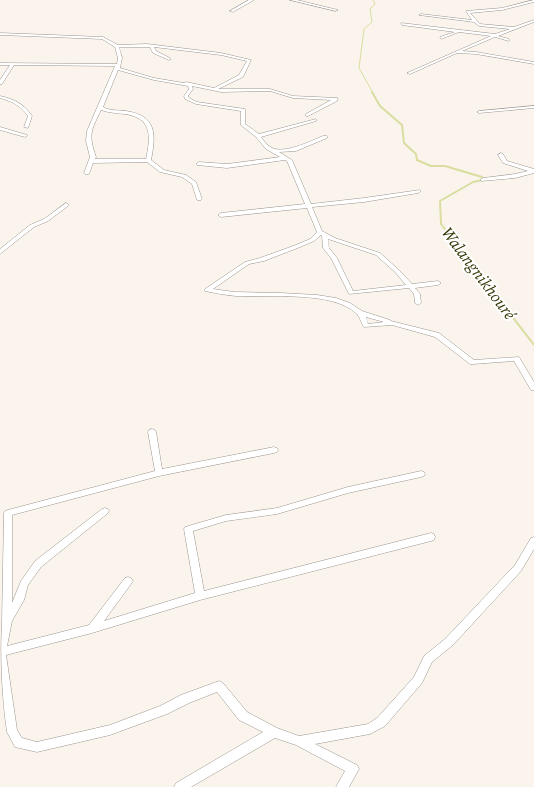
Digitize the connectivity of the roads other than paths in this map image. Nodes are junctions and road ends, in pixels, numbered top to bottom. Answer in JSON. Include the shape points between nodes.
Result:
{"nodes":[{"id":1,"x":252,"y":0,"type":"edge"},
{"id":2,"x":292,"y":0,"type":"edge"},
{"id":3,"x":534,"y":1,"type":"edge"},
{"id":4,"x":336,"y":10,"type":"dead end"},
{"id":5,"x":232,"y":11,"type":"dead end"},
{"id":6,"x":421,"y":15,"type":"dead end"},
{"id":7,"x":475,"y":21,"type":"junction"},
{"id":8,"x":534,"y":21,"type":"edge"},
{"id":9,"x":402,"y":24,"type":"dead end"},
{"id":10,"x":515,"y":28,"type":"junction"},
{"id":11,"x":459,"y":31,"type":"junction"},
{"id":12,"x":0,"y":34,"type":"edge"},
{"id":13,"x":496,"y":35,"type":"junction"},
{"id":14,"x":441,"y":38,"type":"dead end"},
{"id":15,"x":508,"y":40,"type":"dead end"},
{"id":16,"x":117,"y":46,"type":"junction"},
{"id":17,"x":152,"y":46,"type":"junction"},
{"id":18,"x":471,"y":46,"type":"junction"},
{"id":19,"x":456,"y":52,"type":"junction"},
{"id":20,"x":476,"y":53,"type":"junction"},
{"id":21,"x":169,"y":59,"type":"dead end"},
{"id":22,"x":534,"y":62,"type":"edge"},
{"id":23,"x":0,"y":64,"type":"edge"},
{"id":24,"x":13,"y":64,"type":"junction"},
{"id":25,"x":118,"y":66,"type":"junction"},
{"id":26,"x":409,"y":73,"type":"dead end"},
{"id":27,"x":0,"y":83,"type":"edge"},
{"id":28,"x":186,"y":83,"type":"junction"},
{"id":29,"x":213,"y":90,"type":"junction"},
{"id":30,"x":0,"y":97,"type":"edge"},
{"id":31,"x":534,"y":107,"type":"edge"},
{"id":32,"x":100,"y":108,"type":"junction"},
{"id":33,"x":479,"y":112,"type":"dead end"},
{"id":34,"x":308,"y":115,"type":"dead end"},
{"id":35,"x":300,"y":118,"type":"dead end"},
{"id":36,"x":314,"y":120,"type":"dead end"},
{"id":37,"x":26,"y":127,"type":"dead end"},
{"id":38,"x":289,"y":127,"type":"junction"},
{"id":39,"x":0,"y":128,"type":"edge"},
{"id":40,"x":25,"y":136,"type":"dead end"},
{"id":41,"x":258,"y":136,"type":"junction"},
{"id":42,"x":325,"y":138,"type":"dead end"},
{"id":43,"x":274,"y":151,"type":"junction"},
{"id":44,"x":500,"y":156,"type":"dead end"},
{"id":45,"x":287,"y":158,"type":"junction"},
{"id":46,"x":148,"y":160,"type":"junction"},
{"id":47,"x":93,"y":161,"type":"junction"},
{"id":48,"x":199,"y":164,"type":"dead end"},
{"id":49,"x":534,"y":171,"type":"edge"},
{"id":50,"x":87,"y":172,"type":"dead end"},
{"id":51,"x":483,"y":180,"type":"dead end"},
{"id":52,"x":418,"y":191,"type":"dead end"},
{"id":53,"x":199,"y":199,"type":"dead end"},
{"id":54,"x":308,"y":205,"type":"junction"},
{"id":55,"x":66,"y":206,"type":"dead end"},
{"id":56,"x":221,"y":215,"type":"dead end"},
{"id":57,"x":323,"y":234,"type":"junction"},
{"id":58,"x":0,"y":252,"type":"edge"},
{"id":59,"x":438,"y":283,"type":"dead end"},
{"id":60,"x":410,"y":287,"type":"junction"},
{"id":61,"x":418,"y":303,"type":"dead end"},
{"id":62,"x":361,"y":313,"type":"junction"},
{"id":63,"x":392,"y":323,"type":"junction"},
{"id":64,"x":534,"y":388,"type":"edge"},
{"id":65,"x":152,"y":432,"type":"dead end"},
{"id":66,"x":274,"y":450,"type":"dead end"},
{"id":67,"x":159,"y":473,"type":"junction"},
{"id":68,"x":422,"y":474,"type":"dead end"},
{"id":69,"x":105,"y":511,"type":"dead end"},
{"id":70,"x":4,"y":514,"type":"edge"},
{"id":71,"x":431,"y":537,"type":"dead end"},
{"id":72,"x":534,"y":540,"type":"edge"},
{"id":73,"x":128,"y":581,"type":"dead end"},
{"id":74,"x":200,"y":596,"type":"junction"},
{"id":75,"x":6,"y":622,"type":"junction"},
{"id":76,"x":92,"y":629,"type":"junction"},
{"id":77,"x":0,"y":652,"type":"edge"},
{"id":78,"x":274,"y":732,"type":"junction"},
{"id":79,"x":298,"y":741,"type":"junction"},
{"id":80,"x":180,"y":787,"type":"edge"},
{"id":81,"x":342,"y":787,"type":"edge"}],
"edges":[{"from":1,"to":5,"type":"street"},
{"from":2,"to":4,"type":"street"},
{"from":3,"to":7,"type":"street","via":[[502,9],[467,12]]},
{"from":6,"to":7,"type":"street"},
{"from":7,"to":10,"type":"street","via":[[479,25]]},
{"from":8,"to":10,"type":"street"},
{"from":9,"to":11,"type":"street"},
{"from":10,"to":13,"type":"street"},
{"from":11,"to":13,"type":"street"},
{"from":11,"to":14,"type":"street"},
{"from":12,"to":16,"type":"street","via":[[96,36]]},
{"from":13,"to":15,"type":"street"},
{"from":13,"to":18,"type":"street"},
{"from":16,"to":17,"type":"street"},
{"from":16,"to":25,"type":"street"},
{"from":17,"to":21,"type":"street","via":[[154,52]]},
{"from":17,"to":29,"type":"street","via":[[249,60],[241,76]]},
{"from":18,"to":19,"type":"street"},
{"from":18,"to":20,"type":"street"},
{"from":19,"to":20,"type":"street"},
{"from":19,"to":26,"type":"street"},
{"from":20,"to":22,"type":"street"},
{"from":23,"to":24,"type":"street"},
{"from":24,"to":25,"type":"street"},
{"from":24,"to":27,"type":"street"},
{"from":25,"to":28,"type":"street","via":[[118,69]]},
{"from":25,"to":32,"type":"street"},
{"from":28,"to":29,"type":"street"},
{"from":28,"to":41,"type":"street","via":[[190,85],[186,99],[243,110],[243,124]]},
{"from":29,"to":34,"type":"street","via":[[270,90],[293,97],[336,99]]},
{"from":30,"to":37,"type":"street","via":[[11,99],[28,112],[30,116]]},
{"from":31,"to":33,"type":"street"},
{"from":32,"to":46,"type":"street","via":[[134,114],[148,124],[152,134]]},
{"from":32,"to":47,"type":"street","via":[[88,130]]},
{"from":35,"to":38,"type":"street"},
{"from":36,"to":38,"type":"street"},
{"from":38,"to":41,"type":"street"},
{"from":39,"to":40,"type":"street"},
{"from":41,"to":43,"type":"street"},
{"from":42,"to":43,"type":"street","via":[[294,150]]},
{"from":43,"to":45,"type":"street"},
{"from":44,"to":49,"type":"street","via":[[505,162]]},
{"from":45,"to":48,"type":"street","via":[[227,166]]},
{"from":45,"to":54,"type":"street"},
{"from":46,"to":47,"type":"street"},
{"from":46,"to":53,"type":"street","via":[[162,171],[184,176],[194,183]]},
{"from":47,"to":50,"type":"street"},
{"from":49,"to":51,"type":"street"},
{"from":52,"to":54,"type":"street"},
{"from":54,"to":56,"type":"street"},
{"from":54,"to":57,"type":"street"},
{"from":55,"to":58,"type":"street","via":[[32,226]]},
{"from":57,"to":60,"type":"street","via":[[378,254]]},
{"from":57,"to":60,"type":"street","via":[[326,248],[351,293]]},
{"from":57,"to":62,"type":"street","via":[[262,260],[247,263],[207,290],[319,297],[351,306]]},
{"from":59,"to":60,"type":"street"},
{"from":60,"to":61,"type":"street","via":[[417,294]]},
{"from":62,"to":63,"type":"street"},
{"from":62,"to":63,"type":"street","via":[[366,326]]},
{"from":63,"to":64,"type":"street","via":[[437,335],[473,362],[516,359]]},
{"from":65,"to":67,"type":"street"},
{"from":66,"to":67,"type":"street"},
{"from":67,"to":70,"type":"street"},
{"from":68,"to":74,"type":"street","via":[[348,490],[277,511],[226,518],[188,529]]},
{"from":69,"to":75,"type":"street","via":[[38,564],[24,584]]},
{"from":70,"to":75,"type":"street"},
{"from":71,"to":74,"type":"street"},
{"from":72,"to":79,"type":"street","via":[[518,568],[450,642],[428,659],[418,680],[381,722],[370,729]]},
{"from":73,"to":76,"type":"street"},
{"from":74,"to":76,"type":"street"},
{"from":75,"to":77,"type":"street"},
{"from":76,"to":77,"type":"street"},
{"from":77,"to":78,"type":"street","via":[[12,732],[19,743],[37,747],[110,730],[219,686],[243,716]]},
{"from":78,"to":79,"type":"street"},
{"from":78,"to":80,"type":"street"},
{"from":79,"to":81,"type":"street","via":[[353,769]]}]}
